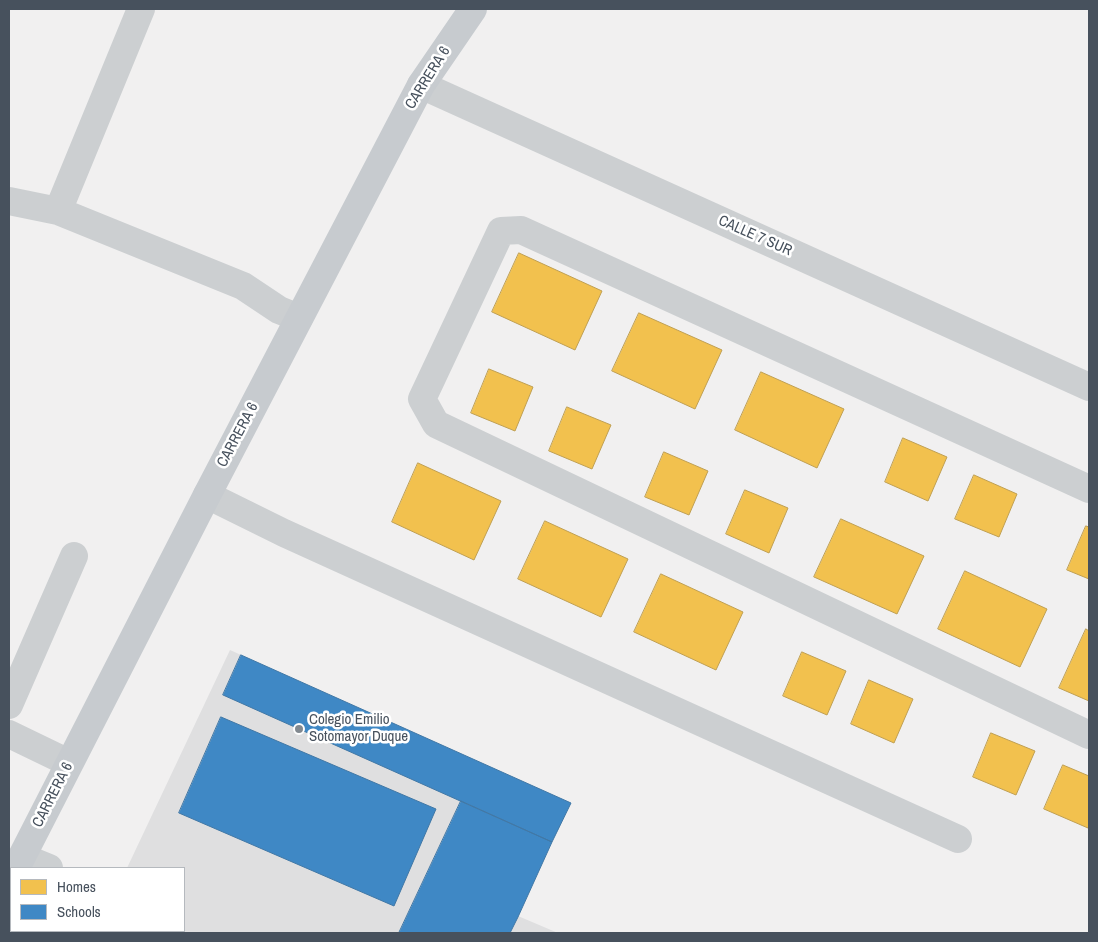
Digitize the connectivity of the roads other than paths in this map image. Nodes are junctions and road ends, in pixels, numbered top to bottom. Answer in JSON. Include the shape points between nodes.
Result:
{"nodes":[{"id":1,"x":141,"y":9,"type":"edge"},
{"id":2,"x":473,"y":9,"type":"edge"},
{"id":3,"x":421,"y":85,"type":"junction"},
{"id":4,"x":9,"y":201,"type":"edge"},
{"id":5,"x":58,"y":211,"type":"junction"},
{"id":6,"x":299,"y":318,"type":"junction"},
{"id":7,"x":1089,"y":387,"type":"edge"},
{"id":8,"x":1089,"y":489,"type":"edge"},
{"id":9,"x":207,"y":495,"type":"junction"},
{"id":10,"x":74,"y":556,"type":"dead end"},
{"id":11,"x":9,"y":705,"type":"edge"},
{"id":12,"x":9,"y":734,"type":"edge"},
{"id":13,"x":1089,"y":735,"type":"edge"},
{"id":14,"x":69,"y":763,"type":"junction"},
{"id":15,"x":958,"y":839,"type":"dead end"},
{"id":16,"x":16,"y":867,"type":"edge"}],
"edges":[{"from":1,"to":5,"type":"street"},
{"from":2,"to":3,"type":"main road","name":"CARRERA 6"},
{"from":3,"to":6,"type":"main road","name":"CARRERA 6"},
{"from":3,"to":7,"type":"street","name":"CALLE 7 SUR"},
{"from":4,"to":5,"type":"street"},
{"from":5,"to":6,"type":"street","via":[[243,286],[279,310]]},
{"from":6,"to":9,"type":"main road","name":"CARRERA 6"},
{"from":8,"to":13,"type":"street","via":[[521,230],[501,231],[422,399],[436,424]]},
{"from":9,"to":14,"type":"main road","name":"CARRERA 6"},
{"from":9,"to":15,"type":"street"},
{"from":10,"to":11,"type":"street"},
{"from":12,"to":14,"type":"street"},
{"from":14,"to":16,"type":"main road","name":"CARRERA 6"}]}
